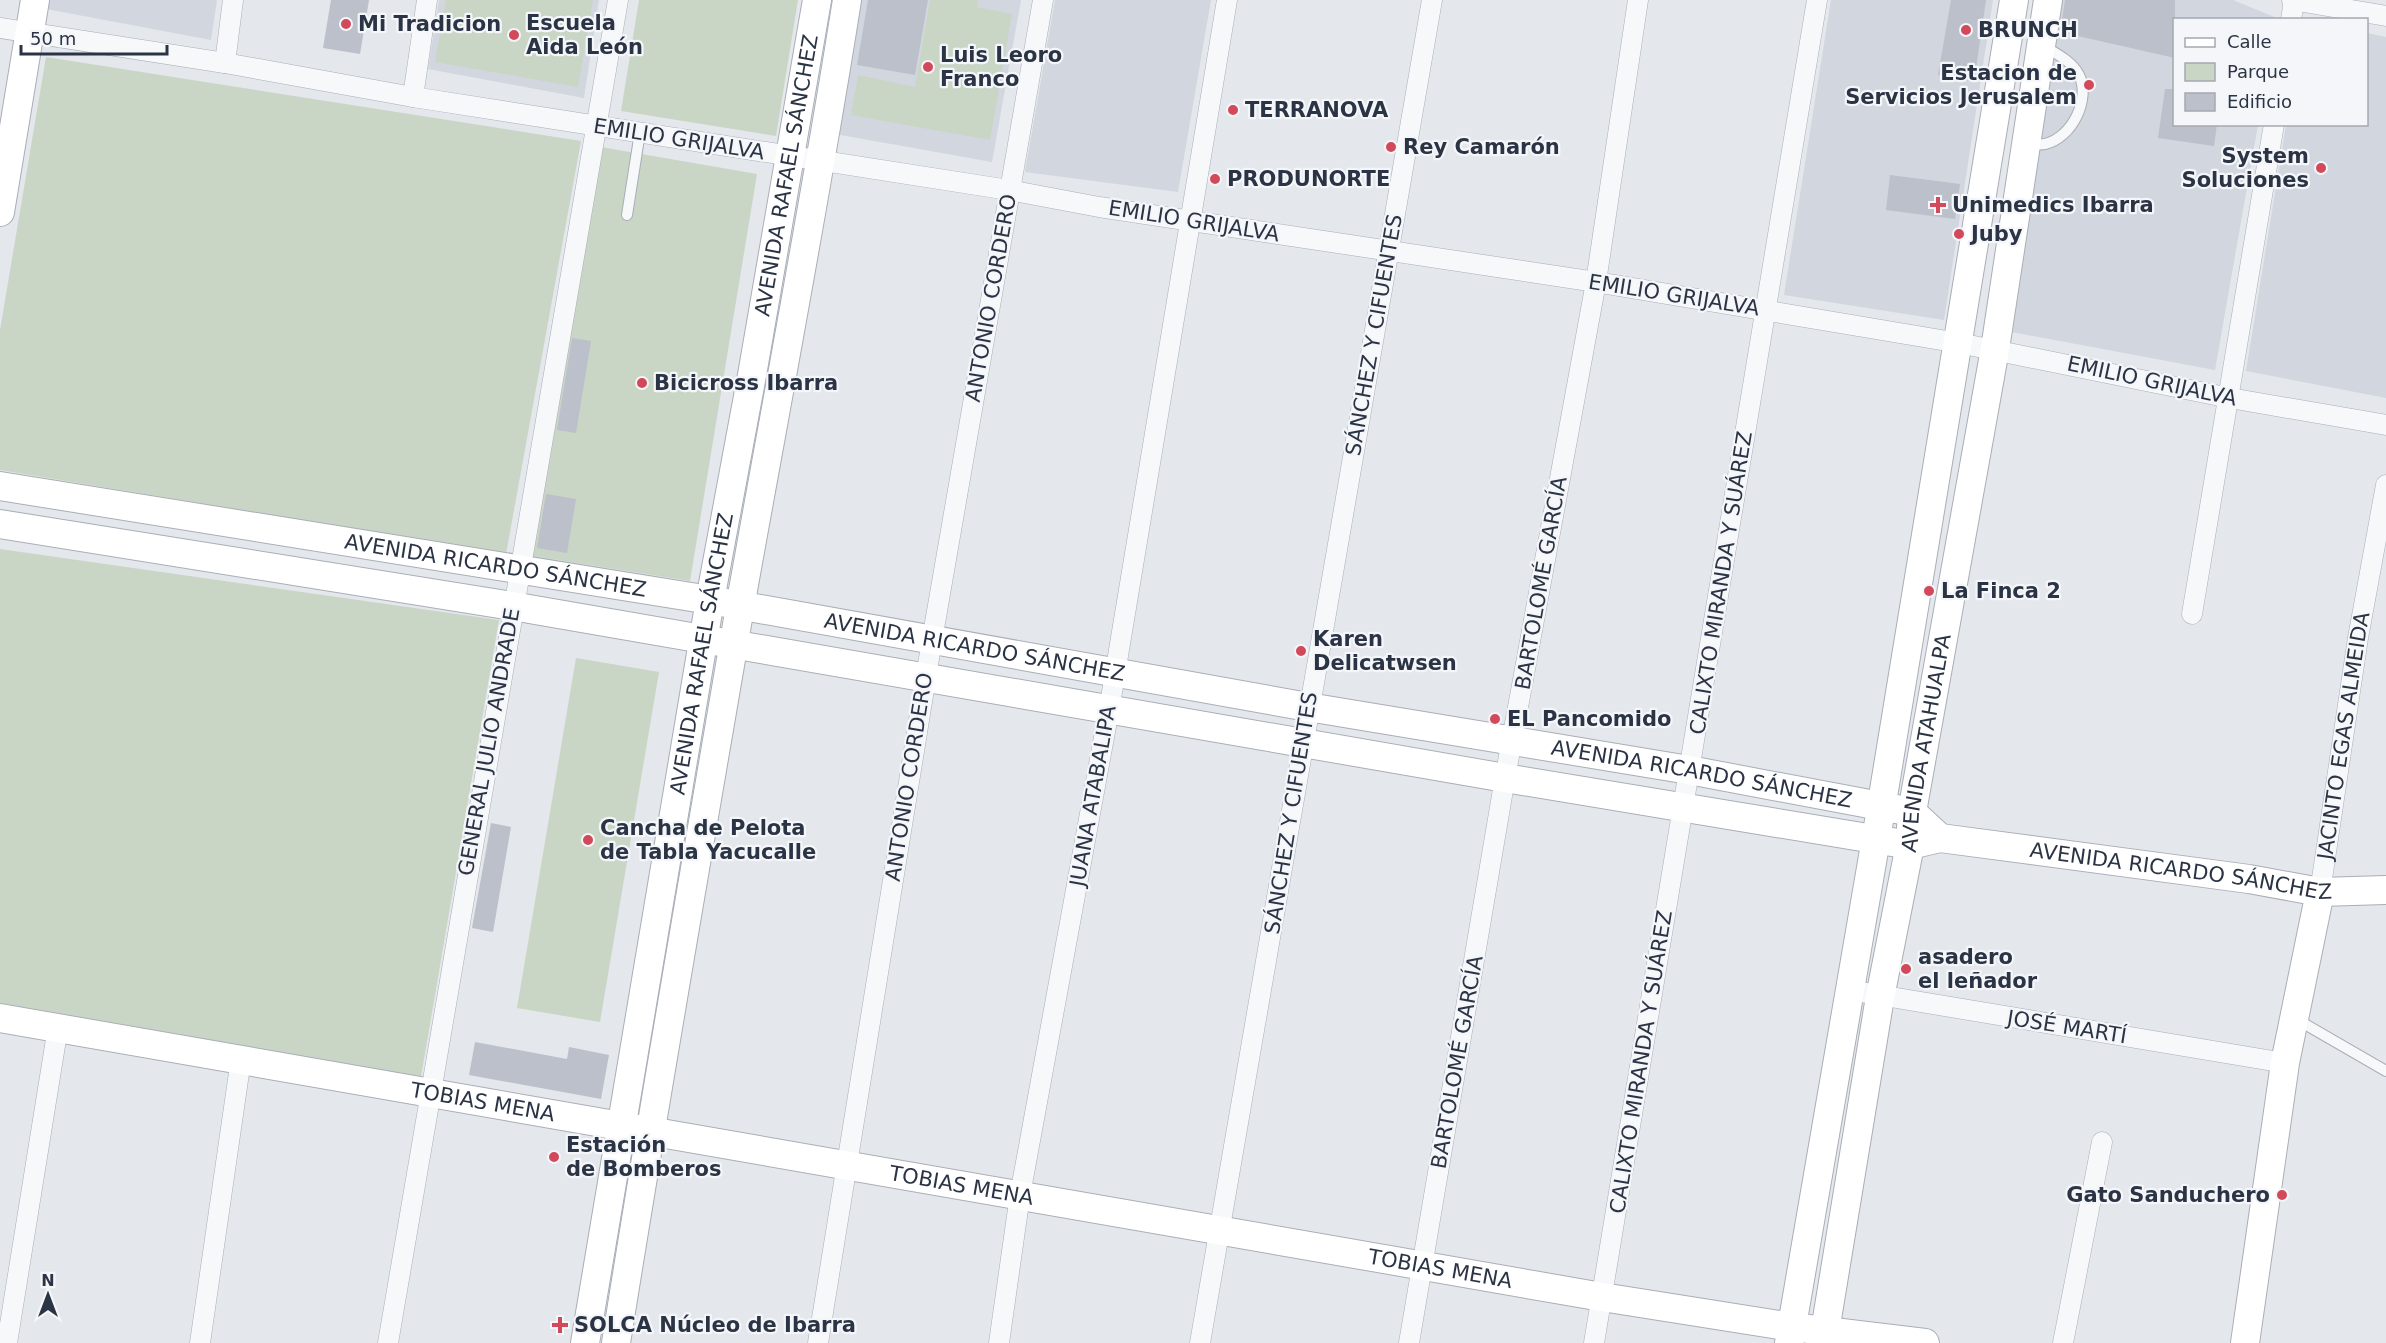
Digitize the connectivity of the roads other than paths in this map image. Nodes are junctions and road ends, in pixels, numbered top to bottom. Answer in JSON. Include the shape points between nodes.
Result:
{"nodes":[{"id":1,"x":35,"y":0,"type":"edge"},
{"id":2,"x":233,"y":0,"type":"edge"},
{"id":3,"x":427,"y":0,"type":"edge"},
{"id":4,"x":618,"y":0,"type":"edge"},
{"id":5,"x":816,"y":0,"type":"edge"},
{"id":6,"x":848,"y":0,"type":"edge"},
{"id":7,"x":1043,"y":0,"type":"edge"},
{"id":8,"x":1227,"y":0,"type":"edge"},
{"id":9,"x":1431,"y":0,"type":"edge"},
{"id":10,"x":1638,"y":0,"type":"edge"},
{"id":11,"x":1817,"y":0,"type":"edge"},
{"id":12,"x":2014,"y":0,"type":"edge"},
{"id":13,"x":2048,"y":0,"type":"edge"},
{"id":14,"x":2292,"y":5,"type":"edge"},
{"id":15,"x":2386,"y":16,"type":"edge"},
{"id":16,"x":0,"y":28,"type":"edge"},
{"id":17,"x":29,"y":32,"type":"junction"},
{"id":18,"x":2042,"y":45,"type":"junction"},
{"id":19,"x":225,"y":63,"type":"junction"},
{"id":20,"x":413,"y":97,"type":"junction"},
{"id":21,"x":597,"y":126,"type":"junction"},
{"id":22,"x":2274,"y":126,"type":"edge"},
{"id":23,"x":640,"y":132,"type":"junction"},
{"id":24,"x":2026,"y":144,"type":"junction"},
{"id":25,"x":789,"y":157,"type":"junction"},
{"id":26,"x":821,"y":163,"type":"junction"},
{"id":27,"x":1009,"y":190,"type":"junction"},
{"id":28,"x":0,"y":212,"type":"edge"},
{"id":29,"x":627,"y":215,"type":"dead end"},
{"id":30,"x":1192,"y":221,"type":"junction"},
{"id":31,"x":1389,"y":252,"type":"junction"},
{"id":32,"x":1596,"y":282,"type":"junction"},
{"id":33,"x":1766,"y":310,"type":"junction"},
{"id":34,"x":1959,"y":343,"type":"junction"},
{"id":35,"x":1995,"y":349,"type":"junction"},
{"id":36,"x":2230,"y":398,"type":"junction"},
{"id":37,"x":2386,"y":425,"type":"edge"},
{"id":38,"x":2386,"y":485,"type":"edge"},
{"id":39,"x":0,"y":486,"type":"edge"},
{"id":40,"x":0,"y":524,"type":"edge"},
{"id":41,"x":519,"y":571,"type":"junction"},
{"id":42,"x":710,"y":600,"type":"junction"},
{"id":43,"x":512,"y":606,"type":"junction"},
{"id":44,"x":741,"y":607,"type":"junction"},
{"id":45,"x":2192,"y":614,"type":"dead end"},
{"id":46,"x":705,"y":640,"type":"junction"},
{"id":47,"x":932,"y":640,"type":"junction"},
{"id":48,"x":734,"y":645,"type":"junction"},
{"id":49,"x":1115,"y":673,"type":"junction"},
{"id":50,"x":926,"y":678,"type":"junction"},
{"id":51,"x":1308,"y":707,"type":"junction"},
{"id":52,"x":1108,"y":710,"type":"junction"},
{"id":53,"x":1512,"y":741,"type":"junction"},
{"id":54,"x":1304,"y":742,"type":"junction"},
{"id":55,"x":1689,"y":770,"type":"junction"},
{"id":56,"x":1505,"y":778,"type":"junction"},
{"id":57,"x":1683,"y":806,"type":"junction"},
{"id":58,"x":1882,"y":806,"type":"junction"},
{"id":59,"x":1912,"y":812,"type":"junction"},
{"id":60,"x":1940,"y":838,"type":"junction"},
{"id":61,"x":1876,"y":839,"type":"junction"},
{"id":62,"x":1910,"y":845,"type":"junction"},
{"id":63,"x":2386,"y":890,"type":"edge"},
{"id":64,"x":2320,"y":892,"type":"junction"},
{"id":65,"x":1849,"y":990,"type":"junction"},
{"id":66,"x":1880,"y":997,"type":"junction"},
{"id":67,"x":0,"y":1018,"type":"edge"},
{"id":68,"x":2295,"y":1019,"type":"junction"},
{"id":69,"x":58,"y":1028,"type":"junction"},
{"id":70,"x":241,"y":1059,"type":"junction"},
{"id":71,"x":2285,"y":1063,"type":"junction"},
{"id":72,"x":2386,"y":1071,"type":"edge"},
{"id":73,"x":430,"y":1091,"type":"junction"},
{"id":74,"x":621,"y":1126,"type":"junction"},
{"id":75,"x":650,"y":1132,"type":"junction"},
{"id":76,"x":2102,"y":1142,"type":"dead end"},
{"id":77,"x":847,"y":1165,"type":"junction"},
{"id":78,"x":1020,"y":1195,"type":"junction"},
{"id":79,"x":1220,"y":1232,"type":"junction"},
{"id":80,"x":1422,"y":1266,"type":"junction"},
{"id":81,"x":1602,"y":1297,"type":"junction"},
{"id":82,"x":1791,"y":1335,"type":"edge"},
{"id":83,"x":1825,"y":1336,"type":"edge"},
{"id":84,"x":7,"y":1343,"type":"edge"},
{"id":85,"x":200,"y":1343,"type":"edge"},
{"id":86,"x":388,"y":1343,"type":"edge"},
{"id":87,"x":585,"y":1343,"type":"edge"},
{"id":88,"x":616,"y":1343,"type":"edge"},
{"id":89,"x":818,"y":1343,"type":"edge"},
{"id":90,"x":999,"y":1343,"type":"edge"},
{"id":91,"x":1200,"y":1343,"type":"edge"},
{"id":92,"x":1409,"y":1343,"type":"edge"},
{"id":93,"x":1594,"y":1343,"type":"edge"},
{"id":94,"x":1925,"y":1343,"type":"edge"},
{"id":95,"x":2063,"y":1343,"type":"edge"},
{"id":96,"x":2245,"y":1343,"type":"edge"}],
"edges":[{"from":1,"to":17,"type":"main road"},
{"from":2,"to":19,"type":"street"},
{"from":3,"to":20,"type":"street"},
{"from":4,"to":21,"type":"street","name":"GENERAL JULIO ANDRADE"},
{"from":5,"to":25,"type":"main road","name":"AVENIDA RAFAEL SÁNCHEZ"},
{"from":6,"to":26,"type":"main road","name":"AVENIDA RAFAEL SÁNCHEZ"},
{"from":7,"to":27,"type":"street","name":"ANTONIO CORDERO"},
{"from":8,"to":30,"type":"street","name":"JUANA ATABALIPA"},
{"from":9,"to":31,"type":"street","name":"SÁNCHEZ Y CIFUENTES"},
{"from":10,"to":32,"type":"street","name":"BARTOLOMÉ GARCÍA"},
{"from":11,"to":33,"type":"street","name":"CALIXTO MIRANDA Y SUÁREZ"},
{"from":12,"to":34,"type":"main road","name":"AVENIDA ATAHUALPA"},
{"from":13,"to":18,"type":"main road","name":"AVENIDA ATAHUALPA"},
{"from":14,"to":15,"type":"street"},
{"from":16,"to":17,"type":"street","name":"EMILIO GRIJALVA"},
{"from":17,"to":19,"type":"street","name":"EMILIO GRIJALVA"},
{"from":17,"to":28,"type":"main road"},
{"from":18,"to":24,"type":"main road","name":"AVENIDA ATAHUALPA"},
{"from":18,"to":24,"type":"lane","via":[[2072,65],[2080,76],[2083,97],[2078,115],[2063,134],[2046,144]]},
{"from":19,"to":20,"type":"street","name":"EMILIO GRIJALVA"},
{"from":20,"to":21,"type":"street","name":"EMILIO GRIJALVA"},
{"from":21,"to":23,"type":"street","name":"EMILIO GRIJALVA"},
{"from":21,"to":41,"type":"street","name":"GENERAL JULIO ANDRADE"},
{"from":22,"to":36,"type":"street"},
{"from":23,"to":25,"type":"street","name":"EMILIO GRIJALVA"},
{"from":23,"to":29,"type":"lane"},
{"from":24,"to":35,"type":"main road","name":"AVENIDA ATAHUALPA"},
{"from":25,"to":26,"type":"street","name":"EMILIO GRIJALVA"},
{"from":25,"to":42,"type":"main road","name":"AVENIDA RAFAEL SÁNCHEZ"},
{"from":26,"to":27,"type":"street","name":"EMILIO GRIJALVA"},
{"from":26,"to":44,"type":"main road","name":"AVENIDA RAFAEL SÁNCHEZ"},
{"from":27,"to":30,"type":"street","name":"EMILIO GRIJALVA"},
{"from":27,"to":47,"type":"street","name":"ANTONIO CORDERO"},
{"from":30,"to":31,"type":"street","name":"EMILIO GRIJALVA"},
{"from":30,"to":49,"type":"street","name":"JUANA ATABALIPA"},
{"from":31,"to":32,"type":"street","name":"EMILIO GRIJALVA"},
{"from":31,"to":51,"type":"street","name":"SÁNCHEZ Y CIFUENTES"},
{"from":32,"to":33,"type":"street","name":"EMILIO GRIJALVA"},
{"from":32,"to":53,"type":"street","name":"BARTOLOMÉ GARCÍA"},
{"from":33,"to":34,"type":"street","name":"EMILIO GRIJALVA"},
{"from":33,"to":55,"type":"street","name":"CALIXTO MIRANDA Y SUÁREZ"},
{"from":34,"to":35,"type":"street","name":"EMILIO GRIJALVA"},
{"from":34,"to":58,"type":"main road","name":"AVENIDA ATAHUALPA"},
{"from":35,"to":36,"type":"street","name":"EMILIO GRIJALVA"},
{"from":35,"to":59,"type":"main road","name":"AVENIDA ATAHUALPA"},
{"from":36,"to":37,"type":"street","name":"EMILIO GRIJALVA"},
{"from":36,"to":45,"type":"street"},
{"from":38,"to":64,"type":"street","name":"JACINTO EGAS ALMEIDA","via":[[2358,638]]},
{"from":39,"to":41,"type":"main road","name":"AVENIDA RICARDO SÁNCHEZ"},
{"from":40,"to":43,"type":"main road","name":"AVENIDA RICARDO SÁNCHEZ"},
{"from":41,"to":42,"type":"main road","name":"AVENIDA RICARDO SÁNCHEZ"},
{"from":41,"to":43,"type":"street","name":"GENERAL JULIO ANDRADE"},
{"from":42,"to":44,"type":"main road","name":"AVENIDA RICARDO SÁNCHEZ"},
{"from":42,"to":46,"type":"main road","name":"AVENIDA RAFAEL SÁNCHEZ"},
{"from":43,"to":46,"type":"main road","name":"AVENIDA RICARDO SÁNCHEZ"},
{"from":43,"to":73,"type":"street","name":"GENERAL JULIO ANDRADE"},
{"from":44,"to":47,"type":"main road","name":"AVENIDA RICARDO SÁNCHEZ"},
{"from":44,"to":48,"type":"main road","name":"AVENIDA RAFAEL SÁNCHEZ"},
{"from":46,"to":48,"type":"main road","name":"AVENIDA RICARDO SÁNCHEZ"},
{"from":46,"to":74,"type":"main road","name":"AVENIDA RAFAEL SÁNCHEZ"},
{"from":47,"to":49,"type":"main road","name":"AVENIDA RICARDO SÁNCHEZ"},
{"from":47,"to":50,"type":"street","name":"ANTONIO CORDERO"},
{"from":48,"to":50,"type":"main road","name":"AVENIDA RICARDO SÁNCHEZ"},
{"from":48,"to":75,"type":"main road","name":"AVENIDA RAFAEL SÁNCHEZ"},
{"from":49,"to":51,"type":"main road","name":"AVENIDA RICARDO SÁNCHEZ"},
{"from":49,"to":52,"type":"street","name":"JUANA ATABALIPA"},
{"from":50,"to":52,"type":"main road","name":"AVENIDA RICARDO SÁNCHEZ"},
{"from":50,"to":77,"type":"street","name":"ANTONIO CORDERO"},
{"from":51,"to":53,"type":"main road","name":"AVENIDA RICARDO SÁNCHEZ"},
{"from":51,"to":54,"type":"street","name":"SÁNCHEZ Y CIFUENTES"},
{"from":52,"to":54,"type":"main road","name":"AVENIDA RICARDO SÁNCHEZ"},
{"from":52,"to":78,"type":"street","name":"JUANA ATABALIPA"},
{"from":53,"to":55,"type":"main road","name":"AVENIDA RICARDO SÁNCHEZ"},
{"from":53,"to":56,"type":"street","name":"BARTOLOMÉ GARCÍA"},
{"from":54,"to":56,"type":"main road","name":"AVENIDA RICARDO SÁNCHEZ"},
{"from":54,"to":79,"type":"street","name":"SÁNCHEZ Y CIFUENTES"},
{"from":55,"to":57,"type":"street","name":"CALIXTO MIRANDA Y SUÁREZ"},
{"from":55,"to":58,"type":"main road","name":"AVENIDA RICARDO SÁNCHEZ"},
{"from":56,"to":57,"type":"main road","name":"AVENIDA RICARDO SÁNCHEZ"},
{"from":56,"to":80,"type":"street","name":"BARTOLOMÉ GARCÍA"},
{"from":57,"to":61,"type":"main road","name":"AVENIDA RICARDO SÁNCHEZ"},
{"from":57,"to":81,"type":"street","name":"CALIXTO MIRANDA Y SUÁREZ"},
{"from":58,"to":59,"type":"main road","name":"AVENIDA RICARDO SÁNCHEZ"},
{"from":58,"to":61,"type":"main road","name":"AVENIDA ATAHUALPA"},
{"from":59,"to":60,"type":"main road"},
{"from":59,"to":62,"type":"main road","name":"AVENIDA ATAHUALPA"},
{"from":60,"to":62,"type":"main road","name":"AVENIDA RICARDO SÁNCHEZ"},
{"from":60,"to":64,"type":"main road","name":"AVENIDA RICARDO SÁNCHEZ"},
{"from":61,"to":62,"type":"main road","name":"AVENIDA RICARDO SÁNCHEZ"},
{"from":61,"to":65,"type":"main road","name":"AVENIDA ATAHUALPA"},
{"from":62,"to":66,"type":"main road","name":"AVENIDA ATAHUALPA"},
{"from":63,"to":64,"type":"main road","name":"AVENIDA RICARDO SÁNCHEZ"},
{"from":64,"to":68,"type":"main road","name":"JACINTO EGAS ALMEIDA"},
{"from":65,"to":66,"type":"street","name":"JOSÉ MARTÍ"},
{"from":65,"to":82,"type":"main road","name":"AVENIDA ATAHUALPA"},
{"from":66,"to":71,"type":"street","name":"JOSÉ MARTÍ"},
{"from":66,"to":83,"type":"main road","name":"AVENIDA ATAHUALPA"},
{"from":67,"to":69,"type":"main road","name":"TOBIAS MENA"},
{"from":68,"to":71,"type":"main road","name":"JACINTO EGAS ALMEIDA"},
{"from":68,"to":72,"type":"lane"},
{"from":69,"to":70,"type":"main road","name":"TOBIAS MENA"},
{"from":69,"to":84,"type":"street"},
{"from":70,"to":73,"type":"main road","name":"TOBIAS MENA"},
{"from":70,"to":85,"type":"street"},
{"from":71,"to":96,"type":"main road","name":"JACINTO EGAS ALMEIDA"},
{"from":73,"to":74,"type":"main road","name":"TOBIAS MENA"},
{"from":73,"to":86,"type":"street","name":"GENERAL JULIO ANDRADE"},
{"from":74,"to":75,"type":"main road","name":"TOBIAS MENA"},
{"from":74,"to":87,"type":"main road","name":"AVENIDA RAFAEL SÁNCHEZ"},
{"from":75,"to":77,"type":"main road","name":"TOBIAS MENA"},
{"from":75,"to":88,"type":"main road","name":"AVENIDA RAFAEL SÁNCHEZ"},
{"from":76,"to":95,"type":"street"},
{"from":77,"to":78,"type":"main road","name":"TOBIAS MENA"},
{"from":77,"to":89,"type":"street","name":"ANTONIO CORDERO"},
{"from":78,"to":79,"type":"main road","name":"TOBIAS MENA"},
{"from":78,"to":90,"type":"street","name":"JUANA ATABALIPA"},
{"from":79,"to":80,"type":"main road","name":"TOBIAS MENA"},
{"from":79,"to":91,"type":"street","name":"SÁNCHEZ Y CIFUENTES"},
{"from":80,"to":81,"type":"main road","name":"TOBIAS MENA"},
{"from":80,"to":92,"type":"street","name":"BARTOLOMÉ GARCÍA"},
{"from":81,"to":82,"type":"main road","name":"TOBIAS MENA"},
{"from":81,"to":93,"type":"street","name":"CALIXTO MIRANDA Y SUÁREZ"},
{"from":82,"to":83,"type":"main road","name":"TOBIAS MENA"},
{"from":83,"to":94,"type":"main road","name":"TOBIAS MENA"}]}
